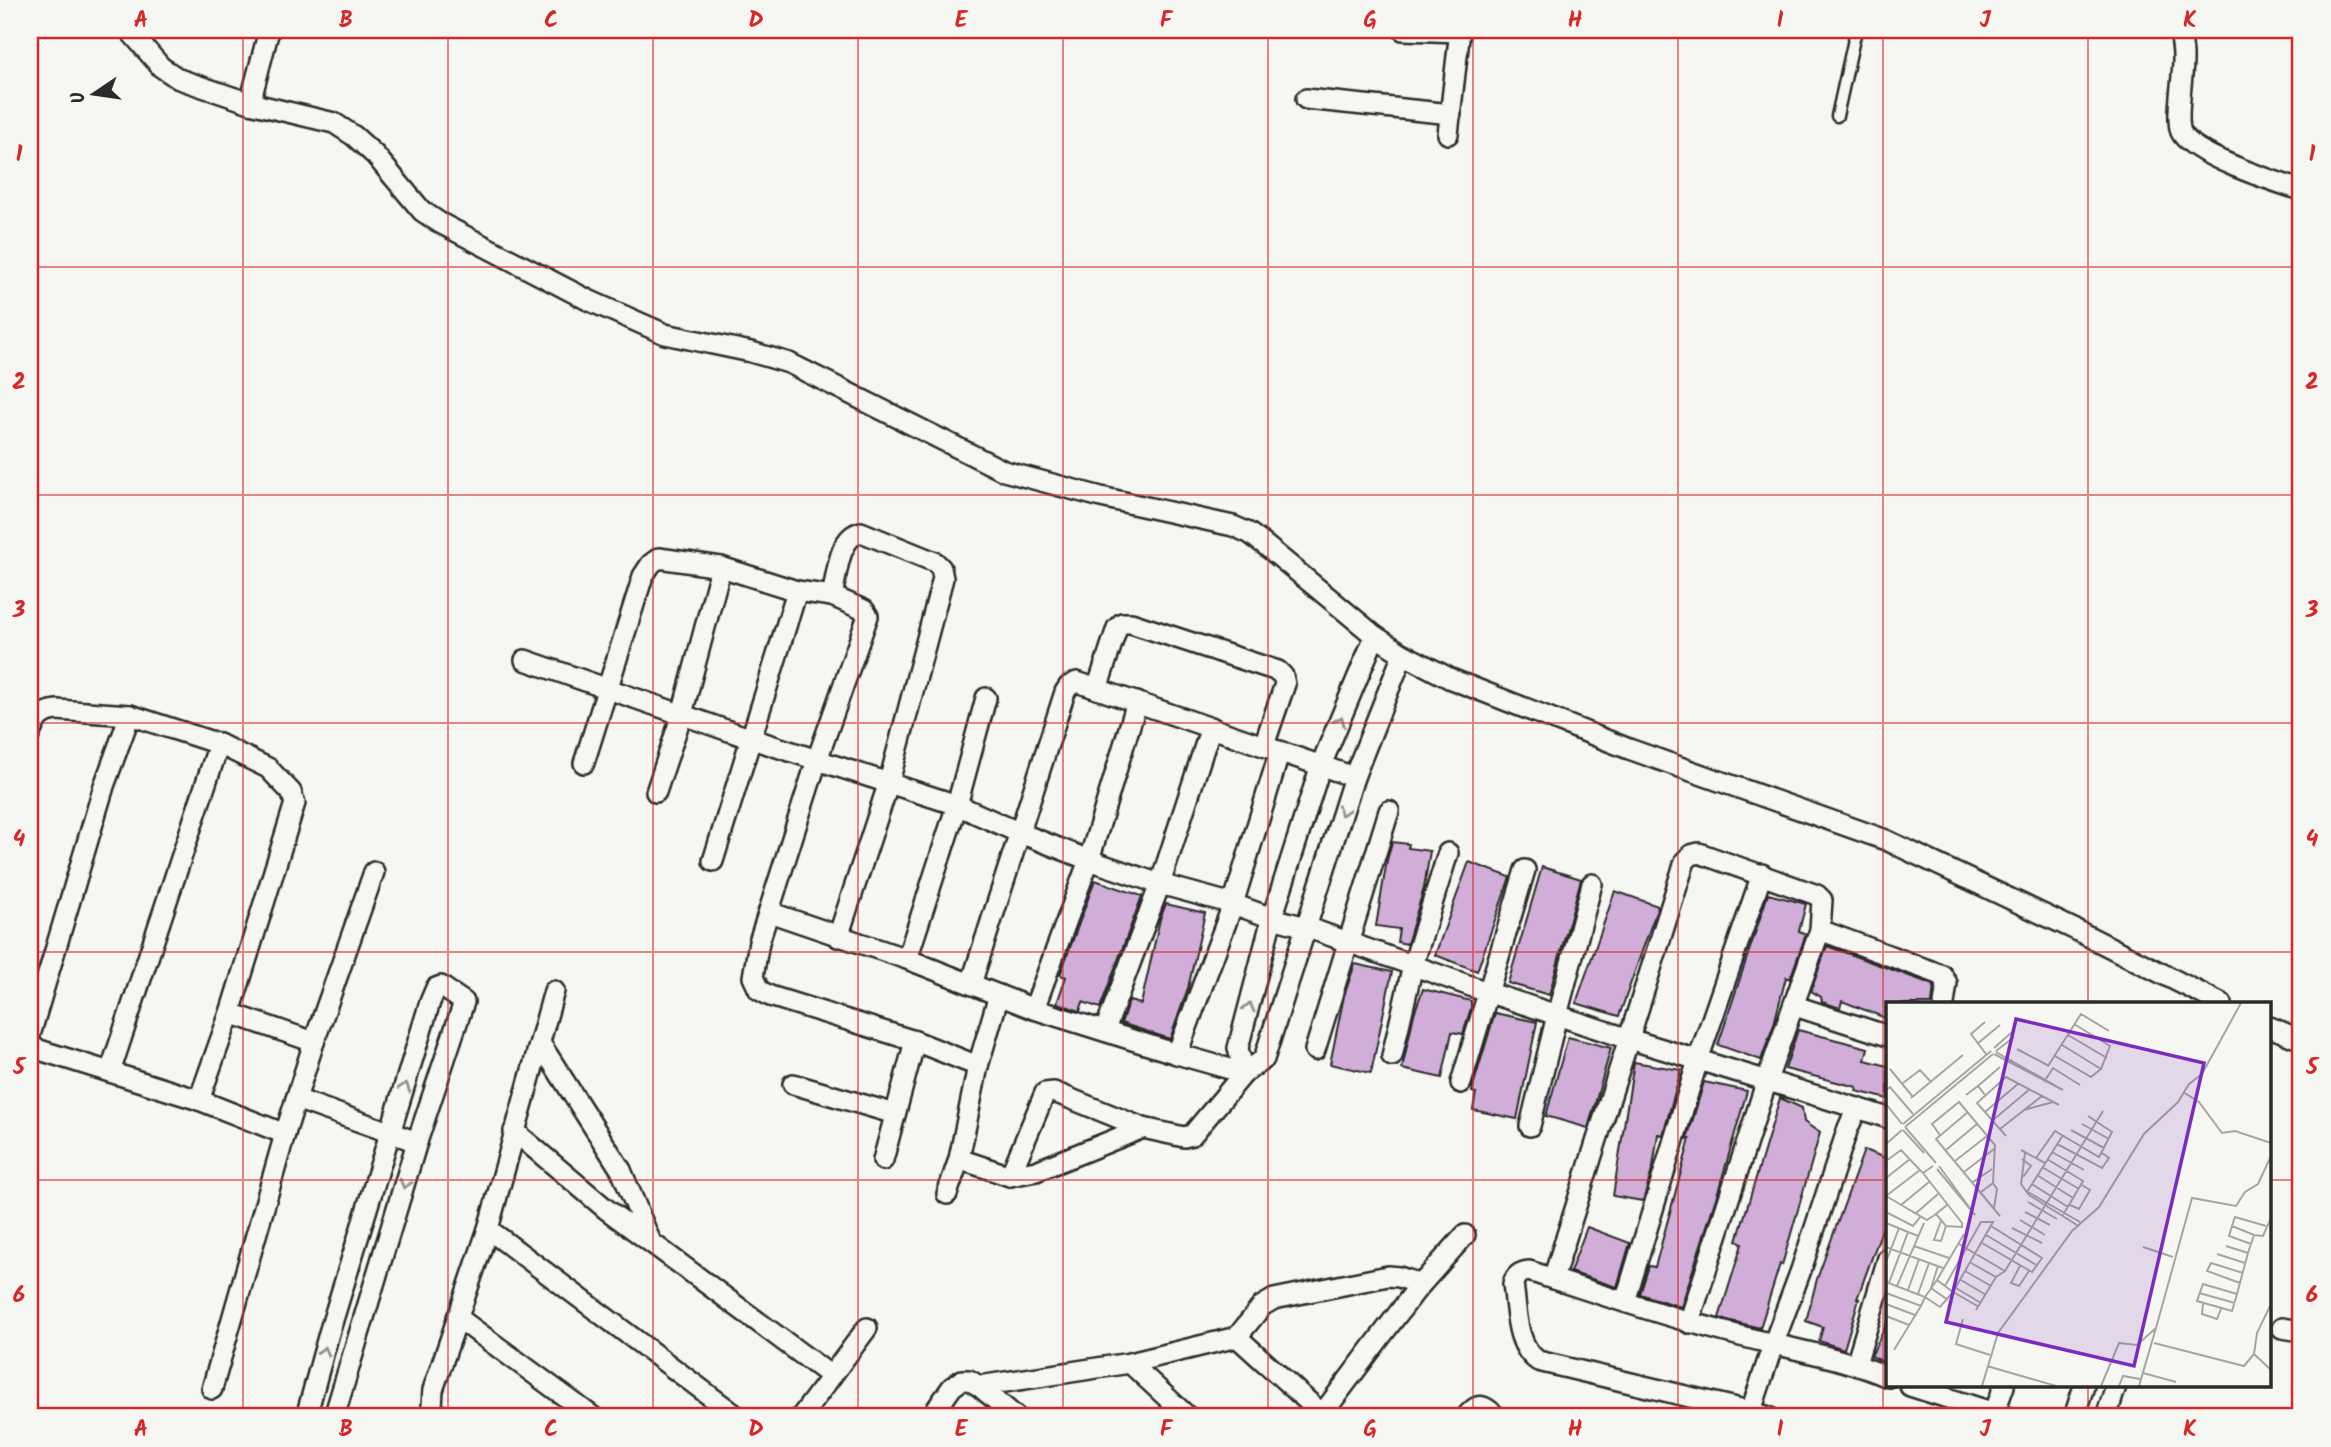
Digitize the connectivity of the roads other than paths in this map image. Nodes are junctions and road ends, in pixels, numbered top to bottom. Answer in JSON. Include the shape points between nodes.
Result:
{"nodes":[{"id":1,"x":129,"y":30,"type":"edge"},
{"id":2,"x":269,"y":30,"type":"edge"},
{"id":3,"x":1403,"y":30,"type":"edge"},
{"id":4,"x":1856,"y":30,"type":"edge"},
{"id":5,"x":2180,"y":30,"type":"edge"},
{"id":6,"x":1460,"y":31,"type":"edge"},
{"id":7,"x":1306,"y":99,"type":"dead end"},
{"id":8,"x":250,"y":103,"type":"junction"},
{"id":9,"x":1451,"y":114,"type":"junction"},
{"id":10,"x":1837,"y":116,"type":"dead end"},
{"id":11,"x":1448,"y":134,"type":"dead end"},
{"id":12,"x":2301,"y":190,"type":"edge"},
{"id":13,"x":721,"y":567,"type":"junction"},
{"id":14,"x":797,"y":590,"type":"junction"},
{"id":15,"x":832,"y":596,"type":"junction"},
{"id":16,"x":1375,"y":636,"type":"junction"},
{"id":17,"x":1403,"y":654,"type":"junction"},
{"id":18,"x":525,"y":660,"type":"dead end"},
{"id":19,"x":1097,"y":689,"type":"junction"},
{"id":20,"x":608,"y":690,"type":"junction"},
{"id":21,"x":986,"y":698,"type":"dead end"},
{"id":22,"x":1137,"y":702,"type":"junction"},
{"id":23,"x":682,"y":714,"type":"junction"},
{"id":24,"x":130,"y":715,"type":"junction"},
{"id":25,"x":1211,"y":727,"type":"junction"},
{"id":26,"x":30,"y":734,"type":"edge"},
{"id":27,"x":752,"y":739,"type":"junction"},
{"id":28,"x":219,"y":744,"type":"junction"},
{"id":29,"x":1272,"y":748,"type":"junction"},
{"id":30,"x":817,"y":760,"type":"junction"},
{"id":31,"x":584,"y":762,"type":"dead end"},
{"id":32,"x":1321,"y":765,"type":"junction"},
{"id":33,"x":1354,"y":777,"type":"junction"},
{"id":34,"x":889,"y":782,"type":"junction"},
{"id":35,"x":656,"y":792,"type":"dead end"},
{"id":36,"x":957,"y":805,"type":"junction"},
{"id":37,"x":1389,"y":811,"type":"dead end"},
{"id":38,"x":1020,"y":833,"type":"junction"},
{"id":39,"x":1448,"y":853,"type":"dead end"},
{"id":40,"x":1089,"y":860,"type":"junction"},
{"id":41,"x":713,"y":861,"type":"dead end"},
{"id":42,"x":1525,"y":870,"type":"dead end"},
{"id":43,"x":374,"y":872,"type":"dead end"},
{"id":44,"x":1762,"y":874,"type":"junction"},
{"id":45,"x":1160,"y":884,"type":"junction"},
{"id":46,"x":1592,"y":884,"type":"dead end"},
{"id":47,"x":1233,"y":904,"type":"junction"},
{"id":48,"x":769,"y":912,"type":"junction"},
{"id":49,"x":1272,"y":918,"type":"junction"},
{"id":50,"x":1306,"y":927,"type":"junction"},
{"id":51,"x":1820,"y":930,"type":"junction"},
{"id":52,"x":838,"y":937,"type":"junction"},
{"id":53,"x":1348,"y":941,"type":"junction"},
{"id":54,"x":907,"y":959,"type":"junction"},
{"id":55,"x":1413,"y":965,"type":"junction"},
{"id":56,"x":971,"y":984,"type":"junction"},
{"id":57,"x":554,"y":991,"type":"dead end"},
{"id":58,"x":1487,"y":992,"type":"junction"},
{"id":59,"x":999,"y":995,"type":"junction"},
{"id":60,"x":1944,"y":1002,"type":"edge"},
{"id":61,"x":2218,"y":1002,"type":"edge"},
{"id":62,"x":1795,"y":1006,"type":"junction"},
{"id":63,"x":1034,"y":1009,"type":"junction"},
{"id":64,"x":230,"y":1013,"type":"junction"},
{"id":65,"x":1557,"y":1015,"type":"junction"},
{"id":66,"x":2272,"y":1028,"type":"edge"},
{"id":67,"x":1105,"y":1030,"type":"junction"},
{"id":68,"x":30,"y":1035,"type":"edge"},
{"id":69,"x":1886,"y":1035,"type":"edge"},
{"id":70,"x":1629,"y":1039,"type":"junction"},
{"id":71,"x":2301,"y":1040,"type":"edge"},
{"id":72,"x":915,"y":1041,"type":"junction"},
{"id":73,"x":314,"y":1042,"type":"junction"},
{"id":74,"x":540,"y":1043,"type":"junction"},
{"id":75,"x":30,"y":1047,"type":"edge"},
{"id":76,"x":1315,"y":1050,"type":"dead end"},
{"id":77,"x":1177,"y":1055,"type":"junction"},
{"id":78,"x":1392,"y":1056,"type":"dead end"},
{"id":79,"x":1698,"y":1060,"type":"junction"},
{"id":80,"x":978,"y":1066,"type":"junction"},
{"id":81,"x":110,"y":1072,"type":"junction"},
{"id":82,"x":1244,"y":1073,"type":"junction"},
{"id":83,"x":1767,"y":1080,"type":"junction"},
{"id":84,"x":1461,"y":1083,"type":"dead end"},
{"id":85,"x":793,"y":1084,"type":"dead end"},
{"id":86,"x":296,"y":1099,"type":"junction"},
{"id":87,"x":199,"y":1100,"type":"junction"},
{"id":88,"x":1857,"y":1108,"type":"junction"},
{"id":89,"x":895,"y":1114,"type":"junction"},
{"id":90,"x":1886,"y":1117,"type":"edge"},
{"id":91,"x":1530,"y":1126,"type":"dead end"},
{"id":92,"x":1143,"y":1128,"type":"junction"},
{"id":93,"x":514,"y":1131,"type":"junction"},
{"id":94,"x":391,"y":1133,"type":"junction"},
{"id":95,"x":285,"y":1134,"type":"junction"},
{"id":96,"x":417,"y":1142,"type":"junction"},
{"id":97,"x":959,"y":1159,"type":"junction"},
{"id":98,"x":883,"y":1160,"type":"dead end"},
{"id":99,"x":1010,"y":1176,"type":"junction"},
{"id":100,"x":947,"y":1194,"type":"dead end"},
{"id":101,"x":488,"y":1229,"type":"junction"},
{"id":102,"x":1465,"y":1235,"type":"dead end"},
{"id":103,"x":650,"y":1241,"type":"junction"},
{"id":104,"x":1886,"y":1265,"type":"edge"},
{"id":105,"x":1553,"y":1279,"type":"junction"},
{"id":106,"x":1416,"y":1290,"type":"junction"},
{"id":107,"x":1625,"y":1302,"type":"junction"},
{"id":108,"x":457,"y":1317,"type":"junction"},
{"id":109,"x":1689,"y":1323,"type":"junction"},
{"id":110,"x":867,"y":1328,"type":"dead end"},
{"id":111,"x":1237,"y":1337,"type":"junction"},
{"id":112,"x":1773,"y":1345,"type":"junction"},
{"id":113,"x":1130,"y":1363,"type":"junction"},
{"id":114,"x":1856,"y":1364,"type":"junction"},
{"id":115,"x":831,"y":1376,"type":"junction"},
{"id":116,"x":1886,"y":1376,"type":"edge"},
{"id":117,"x":979,"y":1386,"type":"junction"},
{"id":118,"x":1922,"y":1388,"type":"edge"},
{"id":119,"x":2004,"y":1388,"type":"edge"},
{"id":120,"x":2083,"y":1388,"type":"edge"},
{"id":121,"x":2115,"y":1388,"type":"edge"},
{"id":122,"x":212,"y":1389,"type":"dead end"},
{"id":123,"x":1943,"y":1408,"type":"edge"},
{"id":124,"x":1749,"y":1414,"type":"edge"},
{"id":125,"x":2001,"y":1415,"type":"edge"},
{"id":126,"x":1321,"y":1416,"type":"edge"},
{"id":127,"x":306,"y":1417,"type":"edge"},
{"id":128,"x":334,"y":1417,"type":"edge"},
{"id":129,"x":438,"y":1417,"type":"edge"},
{"id":130,"x":593,"y":1417,"type":"edge"},
{"id":131,"x":738,"y":1417,"type":"edge"},
{"id":132,"x":801,"y":1417,"type":"edge"},
{"id":133,"x":931,"y":1417,"type":"edge"},
{"id":134,"x":1016,"y":1417,"type":"edge"},
{"id":135,"x":1188,"y":1417,"type":"edge"},
{"id":136,"x":1466,"y":1417,"type":"edge"},
{"id":137,"x":1497,"y":1417,"type":"edge"},
{"id":138,"x":1769,"y":1417,"type":"edge"},
{"id":139,"x":2074,"y":1417,"type":"edge"},
{"id":140,"x":2106,"y":1417,"type":"edge"}],
"edges":[{"from":1,"to":8,"type":"street","via":[[160,67],[179,79]]},
{"from":2,"to":8,"type":"street"},
{"from":3,"to":6,"type":"street"},
{"from":4,"to":10,"type":"lane"},
{"from":5,"to":12,"type":"street","via":[[2184,54],[2181,132],[2206,152]]},
{"from":6,"to":9,"type":"street"},
{"from":7,"to":9,"type":"street"},
{"from":8,"to":16,"type":"street","via":[[334,123],[375,155],[422,211],[440,223],[645,326],[789,363],[1004,471],[1241,529]]},
{"from":9,"to":11,"type":"street"},
{"from":13,"to":14,"type":"street"},
{"from":13,"to":20,"type":"street","via":[[659,558],[651,564],[643,576]]},
{"from":13,"to":23,"type":"street"},
{"from":14,"to":15,"type":"street"},
{"from":14,"to":27,"type":"street"},
{"from":15,"to":30,"type":"street","via":[[868,616]]},
{"from":15,"to":34,"type":"street","via":[[844,545],[853,534],[861,532],[941,568],[943,578]]},
{"from":16,"to":17,"type":"street"},
{"from":32,"to":16,"type":"street","one_way":true},
{"from":17,"to":33,"type":"street"},
{"from":17,"to":61,"type":"street","via":[[1471,688],[1629,749],[1886,840]]},
{"from":18,"to":20,"type":"street"},
{"from":19,"to":22,"type":"street"},
{"from":19,"to":29,"type":"street","via":[[1122,623],[1278,671],[1285,684]]},
{"from":19,"to":38,"type":"street","via":[[1077,682],[1065,692]]},
{"from":20,"to":23,"type":"street"},
{"from":20,"to":31,"type":"street"},
{"from":21,"to":36,"type":"street"},
{"from":22,"to":25,"type":"street"},
{"from":22,"to":40,"type":"street"},
{"from":23,"to":27,"type":"street"},
{"from":23,"to":35,"type":"street"},
{"from":24,"to":26,"type":"street","via":[[46,711],[38,716]]},
{"from":24,"to":28,"type":"street"},
{"from":24,"to":68,"type":"street","via":[[104,786]]},
{"from":25,"to":29,"type":"street"},
{"from":25,"to":45,"type":"street"},
{"from":27,"to":30,"type":"street"},
{"from":27,"to":41,"type":"street"},
{"from":28,"to":64,"type":"street","via":[[268,768],[291,792],[295,803]]},
{"from":28,"to":81,"type":"street"},
{"from":29,"to":32,"type":"street"},
{"from":29,"to":47,"type":"street"},
{"from":30,"to":34,"type":"street"},
{"from":30,"to":48,"type":"street"},
{"from":32,"to":33,"type":"street"},
{"from":32,"to":49,"type":"street"},
{"from":33,"to":50,"type":"street","one_way":true},
{"from":34,"to":36,"type":"street"},
{"from":34,"to":52,"type":"street"},
{"from":36,"to":38,"type":"street"},
{"from":36,"to":54,"type":"street"},
{"from":37,"to":53,"type":"street"},
{"from":38,"to":40,"type":"street"},
{"from":38,"to":56,"type":"street"},
{"from":39,"to":55,"type":"street"},
{"from":40,"to":45,"type":"street"},
{"from":40,"to":63,"type":"street"},
{"from":42,"to":58,"type":"street"},
{"from":43,"to":73,"type":"street"},
{"from":44,"to":51,"type":"street","via":[[1817,895],[1822,900]]},
{"from":44,"to":70,"type":"street","via":[[1699,853],[1685,861]]},
{"from":44,"to":79,"type":"street"},
{"from":45,"to":47,"type":"street"},
{"from":45,"to":67,"type":"street"},
{"from":46,"to":65,"type":"street"},
{"from":47,"to":49,"type":"street"},
{"from":47,"to":77,"type":"street"},
{"from":48,"to":52,"type":"street"},
{"from":48,"to":72,"type":"street","via":[[753,977],[759,990]]},
{"from":49,"to":50,"type":"street"},
{"from":82,"to":49,"type":"street","one_way":true,"via":[[1238,1048]]},
{"from":50,"to":53,"type":"street"},
{"from":50,"to":82,"type":"street","via":[[1264,1059]]},
{"from":51,"to":60,"type":"street","via":[[1942,975],[1947,983]]},
{"from":51,"to":62,"type":"street"},
{"from":52,"to":54,"type":"street"},
{"from":53,"to":55,"type":"street"},
{"from":53,"to":76,"type":"street"},
{"from":54,"to":56,"type":"street"},
{"from":55,"to":58,"type":"street"},
{"from":55,"to":78,"type":"street"},
{"from":56,"to":59,"type":"street"},
{"from":57,"to":74,"type":"street"},
{"from":58,"to":65,"type":"street"},
{"from":58,"to":84,"type":"street"},
{"from":59,"to":63,"type":"street"},
{"from":59,"to":80,"type":"street"},
{"from":62,"to":69,"type":"street"},
{"from":62,"to":83,"type":"street"},
{"from":63,"to":67,"type":"street"},
{"from":64,"to":73,"type":"street"},
{"from":64,"to":87,"type":"street"},
{"from":65,"to":70,"type":"street"},
{"from":65,"to":91,"type":"street"},
{"from":66,"to":71,"type":"street"},
{"from":67,"to":77,"type":"street"},
{"from":70,"to":79,"type":"street"},
{"from":70,"to":105,"type":"street"},
{"from":72,"to":80,"type":"street"},
{"from":72,"to":89,"type":"street"},
{"from":73,"to":86,"type":"street"},
{"from":74,"to":93,"type":"street"},
{"from":74,"to":103,"type":"street","via":[[621,1170]]},
{"from":75,"to":81,"type":"street"},
{"from":77,"to":82,"type":"street"},
{"from":79,"to":83,"type":"street"},
{"from":79,"to":107,"type":"street"},
{"from":80,"to":97,"type":"street"},
{"from":81,"to":87,"type":"street"},
{"from":82,"to":92,"type":"street","via":[[1192,1135]]},
{"from":83,"to":88,"type":"street"},
{"from":83,"to":109,"type":"street"},
{"from":85,"to":89,"type":"street"},
{"from":86,"to":94,"type":"street"},
{"from":86,"to":95,"type":"street"},
{"from":87,"to":95,"type":"street"},
{"from":88,"to":90,"type":"street"},
{"from":88,"to":112,"type":"street"},
{"from":89,"to":98,"type":"street"},
{"from":92,"to":99,"type":"street","via":[[1036,1171]]},
{"from":92,"to":99,"type":"street","via":[[1054,1092],[1045,1093]]},
{"from":93,"to":101,"type":"street"},
{"from":93,"to":103,"type":"street"},
{"from":94,"to":96,"type":"street"},
{"from":94,"to":96,"type":"street","one_way":true,"via":[[430,1002],[441,986],[464,1002]]},
{"from":127,"to":94,"type":"street","one_way":true},
{"from":95,"to":122,"type":"street"},
{"from":96,"to":128,"type":"street","one_way":true},
{"from":97,"to":99,"type":"street"},
{"from":97,"to":100,"type":"street"},
{"from":101,"to":108,"type":"street"},
{"from":101,"to":131,"type":"street"},
{"from":102,"to":106,"type":"street"},
{"from":103,"to":115,"type":"street"},
{"from":104,"to":114,"type":"street"},
{"from":105,"to":107,"type":"street"},
{"from":105,"to":124,"type":"street","via":[[1523,1272],[1514,1279],[1522,1339],[1532,1356]]},
{"from":106,"to":111,"type":"street","via":[[1410,1281],[1388,1276],[1274,1300],[1262,1306]]},
{"from":106,"to":126,"type":"street"},
{"from":107,"to":109,"type":"street"},
{"from":108,"to":129,"type":"street","via":[[433,1390],[432,1406]]},
{"from":108,"to":130,"type":"street"},
{"from":109,"to":112,"type":"street"},
{"from":110,"to":115,"type":"street"},
{"from":111,"to":113,"type":"street"},
{"from":111,"to":126,"type":"street"},
{"from":112,"to":114,"type":"street"},
{"from":112,"to":124,"type":"street"},
{"from":113,"to":117,"type":"street"},
{"from":113,"to":135,"type":"street"},
{"from":114,"to":116,"type":"street"},
{"from":115,"to":132,"type":"street"},
{"from":117,"to":133,"type":"street","via":[[962,1380]]},
{"from":117,"to":134,"type":"street"},
{"from":118,"to":123,"type":"street"},
{"from":119,"to":125,"type":"street"},
{"from":120,"to":139,"type":"street"},
{"from":121,"to":140,"type":"street"},
{"from":123,"to":125,"type":"street"},
{"from":124,"to":138,"type":"street"},
{"from":136,"to":137,"type":"street","via":[[1478,1406]]}]}
